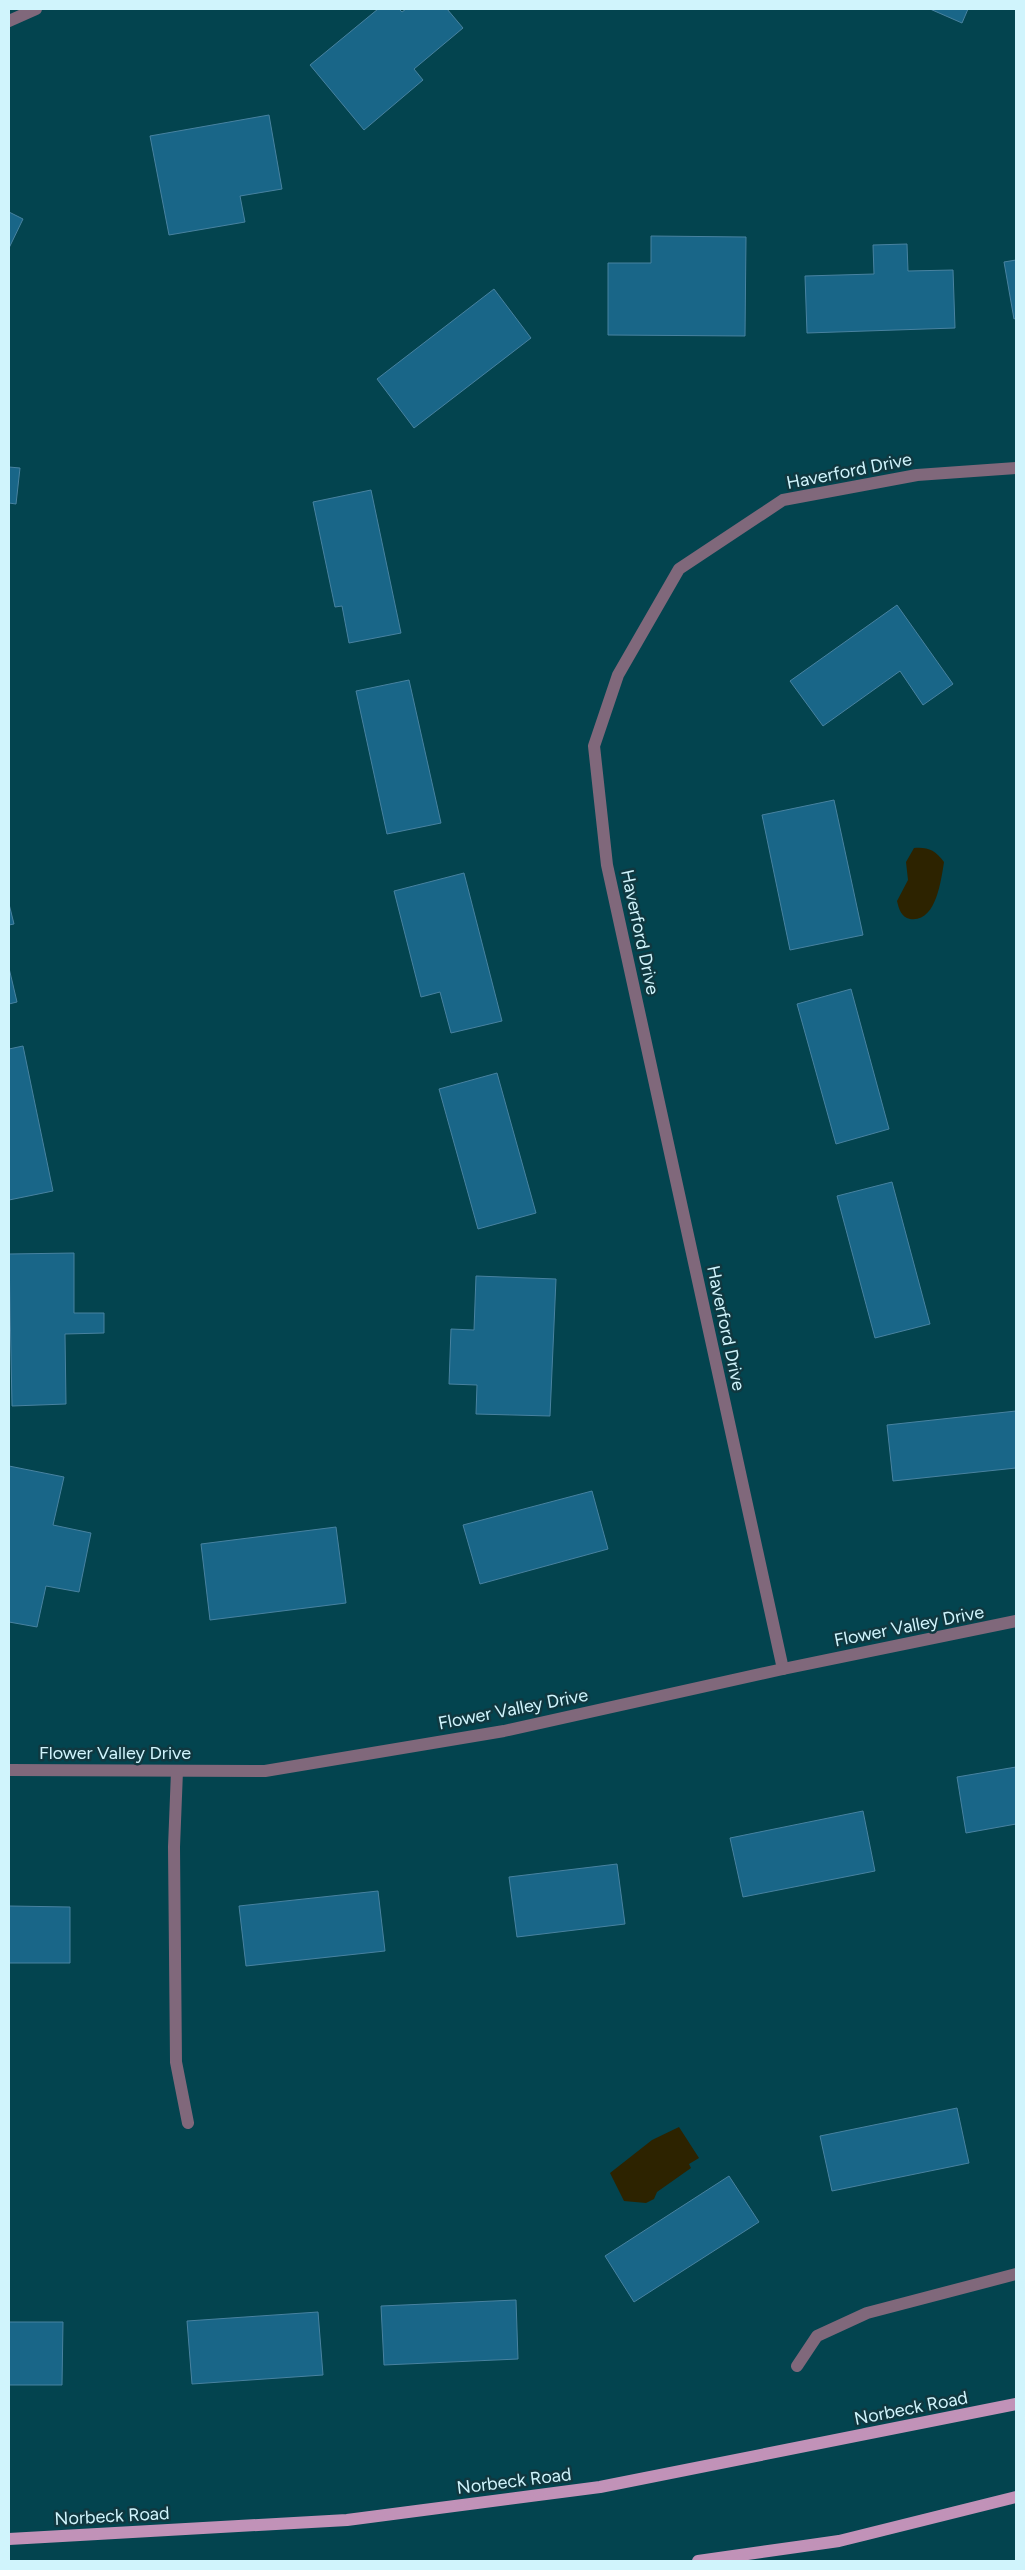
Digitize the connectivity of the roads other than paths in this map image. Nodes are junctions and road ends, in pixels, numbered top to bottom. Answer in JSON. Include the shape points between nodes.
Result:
{"nodes":[{"id":1,"x":36,"y":9,"type":"edge"},
{"id":2,"x":9,"y":21,"type":"edge"},
{"id":3,"x":1016,"y":468,"type":"edge"},
{"id":4,"x":1016,"y":1620,"type":"edge"},
{"id":5,"x":783,"y":1669,"type":"junction"},
{"id":6,"x":9,"y":1770,"type":"edge"},
{"id":7,"x":177,"y":1771,"type":"junction"},
{"id":8,"x":188,"y":2123,"type":"dead end"},
{"id":9,"x":1016,"y":2274,"type":"edge"},
{"id":10,"x":797,"y":2366,"type":"dead end"},
{"id":11,"x":1016,"y":2404,"type":"edge"},
{"id":12,"x":1016,"y":2497,"type":"edge"},
{"id":13,"x":9,"y":2539,"type":"edge"},
{"id":14,"x":698,"y":2561,"type":"edge"}],
"edges":[{"from":1,"to":2,"type":"street"},
{"from":3,"to":5,"type":"street","name":"Haverford Drive","via":[[917,475],[783,500],[679,570],[618,675],[594,746],[607,864]]},
{"from":4,"to":5,"type":"street","name":"Flower Valley Drive"},
{"from":5,"to":7,"type":"street","name":"Flower Valley Drive","via":[[495,1733],[265,1771]]},
{"from":6,"to":7,"type":"street","name":"Flower Valley Drive"},
{"from":7,"to":8,"type":"street","via":[[174,1847],[176,2062]]},
{"from":9,"to":10,"type":"street","via":[[867,2313],[817,2336]]},
{"from":11,"to":13,"type":"main road","name":"Norbeck Road","via":[[600,2487],[347,2520]]},
{"from":12,"to":14,"type":"main road","via":[[839,2542]]}]}
